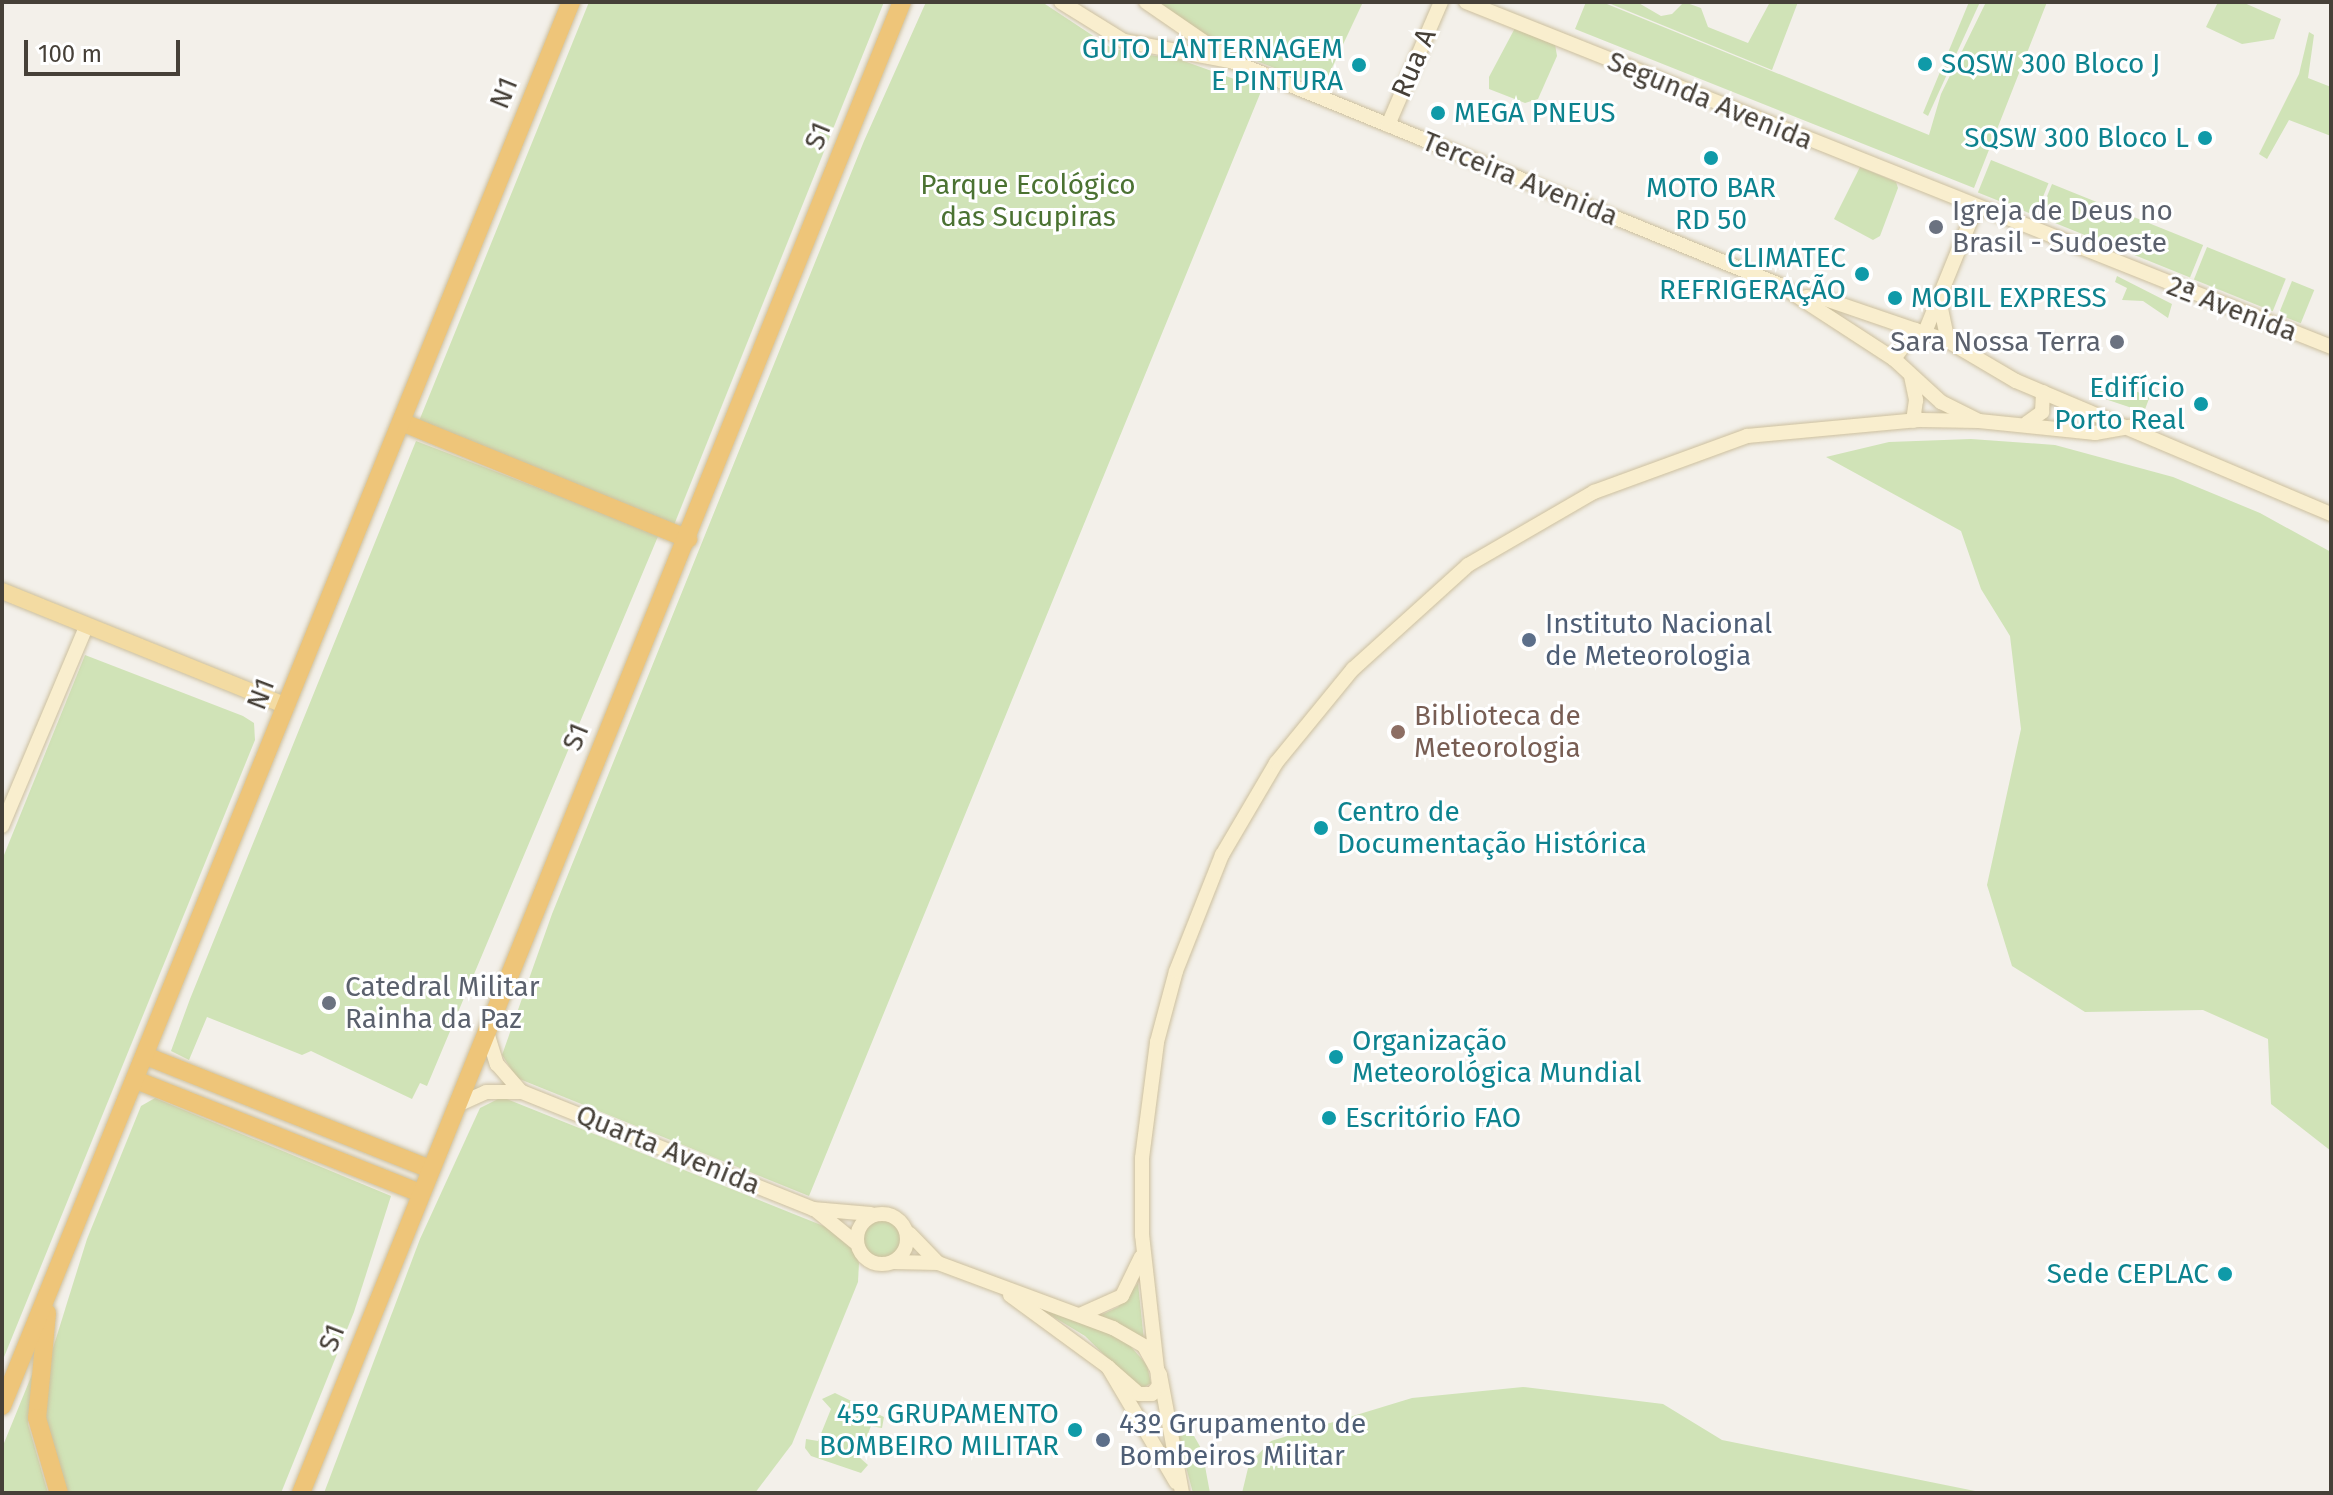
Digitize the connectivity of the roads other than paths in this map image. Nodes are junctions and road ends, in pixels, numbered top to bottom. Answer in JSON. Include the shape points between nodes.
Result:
{"nodes":[{"id":1,"x":571,"y":2,"type":"edge"},
{"id":2,"x":902,"y":2,"type":"edge"},
{"id":3,"x":1061,"y":2,"type":"edge"},
{"id":4,"x":1146,"y":2,"type":"edge"},
{"id":5,"x":1441,"y":2,"type":"edge"},
{"id":6,"x":1466,"y":2,"type":"edge"},
{"id":7,"x":1080,"y":8,"type":"edge"},
{"id":8,"x":1164,"y":12,"type":"junction"},
{"id":9,"x":1156,"y":45,"type":"junction"},
{"id":10,"x":1234,"y":62,"type":"junction"},
{"id":11,"x":1388,"y":125,"type":"junction"},
{"id":12,"x":1954,"y":198,"type":"joint"},
{"id":13,"x":1976,"y":207,"type":"junction"},
{"id":14,"x":1805,"y":297,"type":"junction"},
{"id":15,"x":1940,"y":304,"type":"junction"},
{"id":16,"x":1920,"y":331,"type":"junction"},
{"id":17,"x":1948,"y":341,"type":"junction"},
{"id":18,"x":2331,"y":347,"type":"edge"},
{"id":19,"x":1894,"y":359,"type":"junction"},
{"id":20,"x":1909,"y":372,"type":"junction"},
{"id":21,"x":2043,"y":392,"type":"junction"},
{"id":22,"x":1941,"y":402,"type":"junction"},
{"id":23,"x":1917,"y":420,"type":"junction"},
{"id":24,"x":1979,"y":421,"type":"junction"},
{"id":25,"x":404,"y":423,"type":"junction"},
{"id":26,"x":2027,"y":423,"type":"junction"},
{"id":27,"x":2130,"y":427,"type":"junction"},
{"id":28,"x":2331,"y":514,"type":"edge"},
{"id":29,"x":688,"y":539,"type":"junction"},
{"id":30,"x":2,"y":591,"type":"edge"},
{"id":31,"x":86,"y":627,"type":"junction"},
{"id":32,"x":287,"y":706,"type":"junction"},
{"id":33,"x":2,"y":826,"type":"edge"},
{"id":34,"x":486,"y":1029,"type":"junction"},
{"id":35,"x":146,"y":1056,"type":"junction"},
{"id":36,"x":136,"y":1080,"type":"junction"},
{"id":37,"x":219,"y":1084,"type":"junction"},
{"id":38,"x":522,"y":1092,"type":"junction"},
{"id":39,"x":207,"y":1106,"type":"junction"},
{"id":40,"x":455,"y":1106,"type":"junction"},
{"id":41,"x":366,"y":1145,"type":"junction"},
{"id":42,"x":353,"y":1167,"type":"junction"},
{"id":43,"x":430,"y":1169,"type":"junction"},
{"id":44,"x":420,"y":1193,"type":"junction"},
{"id":45,"x":813,"y":1209,"type":"junction"},
{"id":46,"x":871,"y":1214,"type":"junction"},
{"id":47,"x":910,"y":1234,"type":"junction"},
{"id":48,"x":855,"y":1242,"type":"junction"},
{"id":49,"x":1143,"y":1249,"type":"junction"},
{"id":50,"x":894,"y":1262,"type":"junction"},
{"id":51,"x":938,"y":1263,"type":"junction"},
{"id":52,"x":51,"y":1283,"type":"junction"},
{"id":53,"x":993,"y":1283,"type":"junction"},
{"id":54,"x":1080,"y":1315,"type":"junction"},
{"id":55,"x":1108,"y":1367,"type":"junction"},
{"id":56,"x":1160,"y":1375,"type":"junction"},
{"id":57,"x":2,"y":1406,"type":"edge"},
{"id":58,"x":313,"y":1465,"type":"junction"},
{"id":59,"x":1182,"y":1492,"type":"edge"},
{"id":60,"x":59,"y":1493,"type":"edge"},
{"id":61,"x":301,"y":1493,"type":"edge"},
{"id":62,"x":315,"y":1493,"type":"edge"}],
"edges":[{"from":1,"to":25,"type":"highway","name":"N1"},
{"from":2,"to":29,"type":"highway","name":"S1"},
{"from":3,"to":7,"type":"street"},
{"from":4,"to":8,"type":"street"},
{"from":5,"to":11,"type":"street","name":"Rua A"},
{"from":6,"to":12,"type":"street","name":"Segunda Avenida"},
{"from":7,"to":9,"type":"street","via":[[1124,41]]},
{"from":8,"to":9,"type":"street","via":[[1168,27]]},
{"from":8,"to":10,"type":"street"},
{"from":9,"to":10,"type":"street"},
{"from":10,"to":11,"type":"street","name":"Terceira Avenida"},
{"from":11,"to":14,"type":"street","name":"Terceira Avenida"},
{"from":12,"to":13,"type":"street","name":"2ª Avenida"},
{"from":13,"to":15,"type":"street"},
{"from":13,"to":18,"type":"street","name":"2ª Avenida"},
{"from":14,"to":16,"type":"street","name":"Terceira Avenida"},
{"from":14,"to":19,"type":"street","name":"Terceira Avenida"},
{"from":15,"to":16,"type":"street"},
{"from":15,"to":17,"type":"street"},
{"from":16,"to":17,"type":"street","name":"Terceira Avenida"},
{"from":16,"to":19,"type":"street"},
{"from":17,"to":21,"type":"street","name":"Terceira Avenida","via":[[1984,367]]},
{"from":19,"to":20,"type":"street","name":"Terceira Avenida"},
{"from":20,"to":22,"type":"street","name":"Terceira Avenida"},
{"from":20,"to":23,"type":"street"},
{"from":21,"to":26,"type":"street","via":[[2042,412]]},
{"from":21,"to":27,"type":"street","name":"Terceira Avenida"},
{"from":22,"to":23,"type":"street"},
{"from":22,"to":24,"type":"street","name":"Terceira Avenida"},
{"from":23,"to":24,"type":"street"},
{"from":23,"to":49,"type":"street","via":[[1747,436],[1594,492],[1468,565],[1353,669],[1276,763],[1222,855],[1176,971],[1144,1116]]},
{"from":24,"to":26,"type":"street","name":"Terceira Avenida"},
{"from":25,"to":29,"type":"highway"},
{"from":25,"to":32,"type":"highway","name":"N1"},
{"from":26,"to":27,"type":"street","name":"Terceira Avenida","via":[[2095,433]]},
{"from":27,"to":28,"type":"street","name":"Terceira Avenida"},
{"from":29,"to":34,"type":"highway","name":"S1"},
{"from":30,"to":31,"type":"main road"},
{"from":31,"to":32,"type":"main road"},
{"from":31,"to":33,"type":"street"},
{"from":32,"to":35,"type":"highway","name":"N1"},
{"from":34,"to":38,"type":"street","name":"Quarta Avenida","via":[[497,1064]]},
{"from":34,"to":40,"type":"highway","name":"S1"},
{"from":35,"to":36,"type":"highway","name":"N1"},
{"from":35,"to":37,"type":"highway"},
{"from":36,"to":39,"type":"highway"},
{"from":36,"to":52,"type":"highway","name":"N1"},
{"from":37,"to":39,"type":"highway","via":[[207,1090]]},
{"from":37,"to":41,"type":"highway"},
{"from":38,"to":40,"type":"street","name":"Quarta Avenida","via":[[486,1092]]},
{"from":38,"to":45,"type":"street","name":"Quarta Avenida"},
{"from":39,"to":42,"type":"highway"},
{"from":40,"to":43,"type":"highway","name":"S1"},
{"from":41,"to":42,"type":"highway"},
{"from":41,"to":43,"type":"highway"},
{"from":42,"to":44,"type":"highway"},
{"from":43,"to":44,"type":"highway","name":"S1"},
{"from":44,"to":58,"type":"highway","name":"S1"},
{"from":45,"to":46,"type":"street","name":"Quarta Avenida"},
{"from":45,"to":48,"type":"street","name":"Quarta Avenida"},
{"from":46,"to":47,"type":"street","via":[[896,1221]]},
{"from":46,"to":48,"type":"street","via":[[860,1221]]},
{"from":47,"to":50,"type":"street","via":[[910,1243]]},
{"from":47,"to":51,"type":"street"},
{"from":48,"to":50,"type":"street","via":[[869,1257]]},
{"from":49,"to":54,"type":"street","via":[[1135,1278],[1122,1296]]},
{"from":49,"to":56,"type":"street"},
{"from":50,"to":51,"type":"street"},
{"from":51,"to":53,"type":"street"},
{"from":52,"to":57,"type":"highway","name":"N1"},
{"from":52,"to":60,"type":"highway","via":[[37,1418]]},
{"from":53,"to":54,"type":"street"},
{"from":53,"to":55,"type":"street"},
{"from":54,"to":56,"type":"street","via":[[1144,1346]]},
{"from":55,"to":56,"type":"street","via":[[1139,1394],[1152,1394]]},
{"from":55,"to":59,"type":"street"},
{"from":56,"to":59,"type":"street"},
{"from":58,"to":61,"type":"highway","name":"S1"},
{"from":58,"to":62,"type":"highway"}]}
